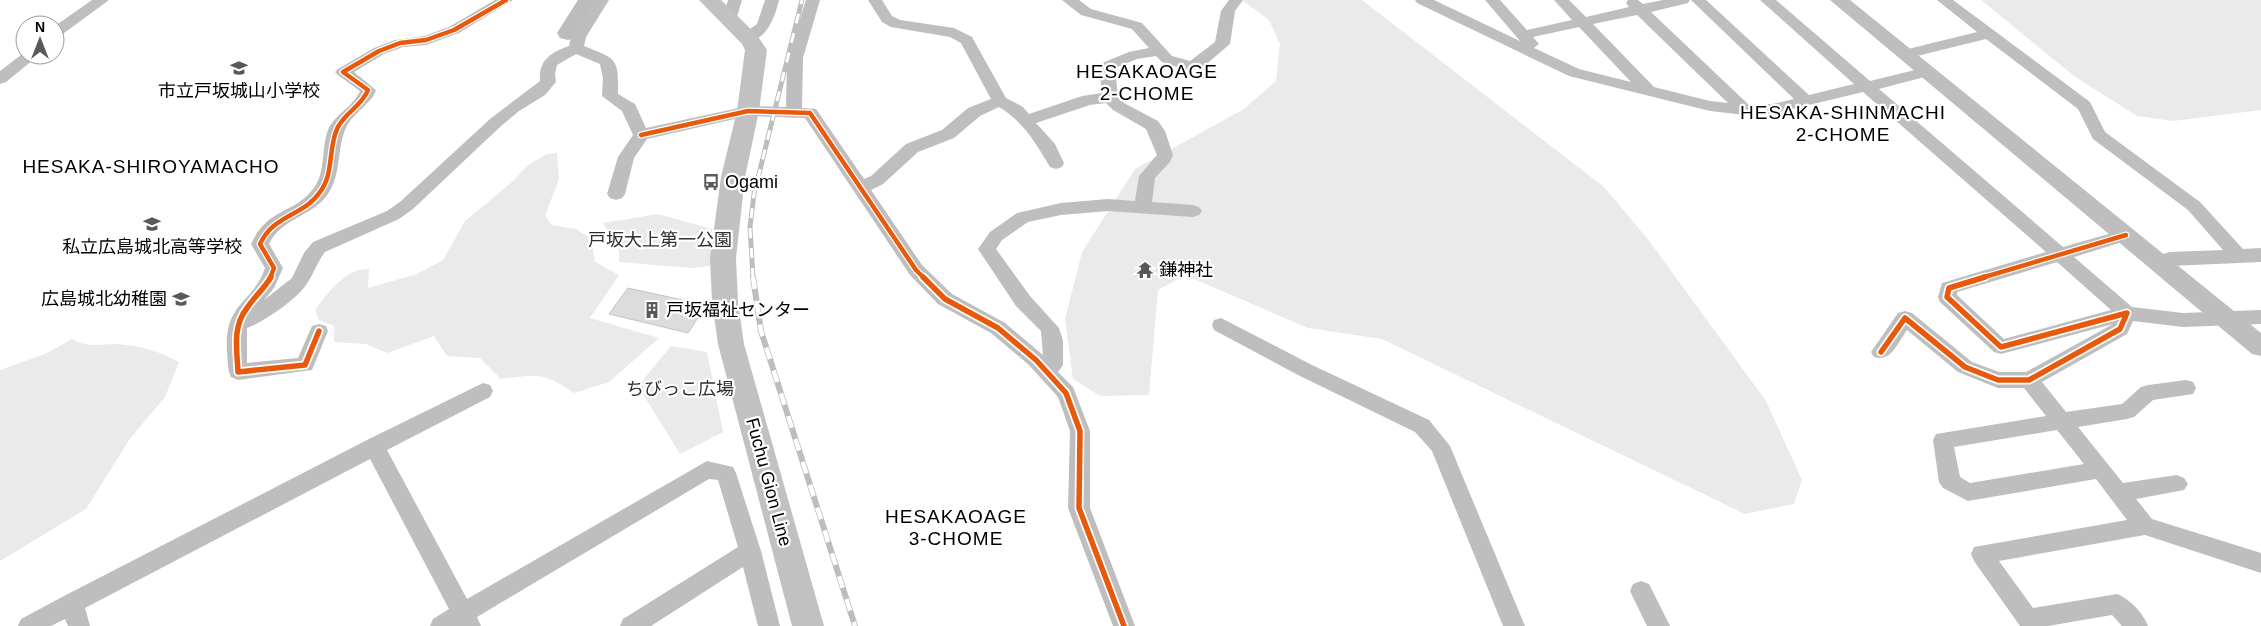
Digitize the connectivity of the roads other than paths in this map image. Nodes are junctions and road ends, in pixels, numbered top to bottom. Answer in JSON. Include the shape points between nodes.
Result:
{"nodes":[{"id":1,"x":102,"y":0,"type":"edge"},
{"id":2,"x":506,"y":0,"type":"edge"},
{"id":3,"x":602,"y":0,"type":"edge"},
{"id":4,"x":709,"y":0,"type":"edge"},
{"id":5,"x":772,"y":0,"type":"edge"},
{"id":6,"x":813,"y":0,"type":"edge"},
{"id":7,"x":875,"y":0,"type":"edge"},
{"id":8,"x":1068,"y":0,"type":"edge"},
{"id":9,"x":1236,"y":0,"type":"edge"},
{"id":10,"x":1422,"y":0,"type":"edge"},
{"id":11,"x":1492,"y":0,"type":"edge"},
{"id":12,"x":1561,"y":0,"type":"edge"},
{"id":13,"x":1683,"y":0,"type":"edge"},
{"id":14,"x":1698,"y":0,"type":"edge"},
{"id":15,"x":1767,"y":0,"type":"edge"},
{"id":16,"x":1839,"y":0,"type":"edge"},
{"id":17,"x":1944,"y":0,"type":"edge"},
{"id":18,"x":1635,"y":5,"type":"edge"},
{"id":19,"x":737,"y":19,"type":"edge"},
{"id":20,"x":1582,"y":22,"type":"junction"},
{"id":21,"x":65,"y":25,"type":"edge"},
{"id":22,"x":1988,"y":34,"type":"junction"},
{"id":23,"x":1524,"y":36,"type":"junction"},
{"id":24,"x":577,"y":48,"type":"junction"},
{"id":25,"x":1160,"y":51,"type":"junction"},
{"id":26,"x":1905,"y":54,"type":"junction"},
{"id":27,"x":1545,"y":61,"type":"junction"},
{"id":28,"x":16,"y":65,"type":"edge"},
{"id":29,"x":1927,"y":72,"type":"junction"},
{"id":30,"x":0,"y":79,"type":"edge"},
{"id":31,"x":1866,"y":86,"type":"junction"},
{"id":32,"x":1648,"y":90,"type":"junction"},
{"id":33,"x":1110,"y":97,"type":"junction"},
{"id":34,"x":1000,"y":100,"type":"junction"},
{"id":35,"x":1806,"y":100,"type":"junction"},
{"id":36,"x":1745,"y":110,"type":"junction"},
{"id":37,"x":748,"y":111,"type":"junction"},
{"id":38,"x":794,"y":111,"type":"junction"},
{"id":39,"x":1026,"y":121,"type":"junction"},
{"id":40,"x":641,"y":136,"type":"junction"},
{"id":41,"x":1056,"y":163,"type":"dead end"},
{"id":42,"x":862,"y":188,"type":"junction"},
{"id":43,"x":616,"y":194,"type":"dead end"},
{"id":44,"x":1143,"y":206,"type":"junction"},
{"id":45,"x":1193,"y":211,"type":"dead end"},
{"id":46,"x":2126,"y":235,"type":"junction"},
{"id":47,"x":2238,"y":255,"type":"junction"},
{"id":48,"x":2261,"y":255,"type":"edge"},
{"id":49,"x":2061,"y":256,"type":"junction"},
{"id":50,"x":2159,"y":262,"type":"junction"},
{"id":51,"x":2127,"y":313,"type":"junction"},
{"id":52,"x":2261,"y":317,"type":"edge"},
{"id":53,"x":2226,"y":319,"type":"junction"},
{"id":54,"x":238,"y":324,"type":"junction"},
{"id":55,"x":1220,"y":325,"type":"dead end"},
{"id":56,"x":319,"y":331,"type":"dead end"},
{"id":57,"x":2261,"y":346,"type":"edge"},
{"id":58,"x":1881,"y":352,"type":"dead end"},
{"id":59,"x":1046,"y":371,"type":"junction"},
{"id":60,"x":2029,"y":380,"type":"junction"},
{"id":61,"x":2186,"y":388,"type":"dead end"},
{"id":62,"x":483,"y":391,"type":"dead end"},
{"id":63,"x":2062,"y":421,"type":"junction"},
{"id":64,"x":374,"y":446,"type":"junction"},
{"id":65,"x":2100,"y":470,"type":"junction"},
{"id":66,"x":2176,"y":484,"type":"dead end"},
{"id":67,"x":2118,"y":493,"type":"junction"},
{"id":68,"x":2145,"y":526,"type":"junction"},
{"id":69,"x":750,"y":551,"type":"junction"},
{"id":70,"x":2261,"y":563,"type":"edge"},
{"id":71,"x":1641,"y":591,"type":"dead end"},
{"id":72,"x":72,"y":603,"type":"junction"},
{"id":73,"x":466,"y":620,"type":"edge"},
{"id":74,"x":29,"y":626,"type":"edge"},
{"id":75,"x":79,"y":626,"type":"edge"},
{"id":76,"x":442,"y":626,"type":"edge"},
{"id":77,"x":631,"y":626,"type":"edge"},
{"id":78,"x":769,"y":626,"type":"edge"},
{"id":79,"x":808,"y":626,"type":"edge"},
{"id":80,"x":1124,"y":626,"type":"edge"},
{"id":81,"x":1514,"y":626,"type":"edge"},
{"id":82,"x":1659,"y":626,"type":"edge"},
{"id":83,"x":2137,"y":626,"type":"edge"}],
"edges":[{"from":1,"to":21,"type":"street"},
{"from":2,"to":54,"type":"street","via":[[454,30],[426,40],[400,43],[343,72],[368,90],[367,96],[346,114],[336,130],[327,182],[318,196],[263,234],[260,244],[274,268],[272,279],[242,314]]},
{"from":3,"to":24,"type":"street","via":[[580,34]]},
{"from":4,"to":19,"type":"main road","name":"Fuchu Gion Line"},
{"from":5,"to":19,"type":"street","via":[[766,22],[759,32]]},
{"from":6,"to":38,"type":"street","via":[[795,58]]},
{"from":7,"to":34,"type":"street","via":[[886,19],[896,24],[954,33],[967,40]]},
{"from":8,"to":25,"type":"street","via":[[1086,12],[1137,26]]},
{"from":9,"to":25,"type":"street","via":[[1228,11],[1222,44],[1198,64],[1178,64]]},
{"from":10,"to":27,"type":"street"},
{"from":11,"to":23,"type":"street"},
{"from":12,"to":20,"type":"street"},
{"from":13,"to":18,"type":"street"},
{"from":14,"to":35,"type":"street"},
{"from":15,"to":31,"type":"street"},
{"from":16,"to":26,"type":"street"},
{"from":17,"to":22,"type":"street"},
{"from":18,"to":20,"type":"street"},
{"from":18,"to":36,"type":"street"},
{"from":19,"to":37,"type":"main road","name":"Fuchu Gion Line","via":[[756,50]]},
{"from":20,"to":23,"type":"street"},
{"from":20,"to":32,"type":"street"},
{"from":22,"to":26,"type":"street"},
{"from":22,"to":47,"type":"street","via":[[2084,106],[2099,135],[2194,206]]},
{"from":23,"to":27,"type":"street"},
{"from":24,"to":40,"type":"street","via":[[606,60],[610,67],[610,96],[628,108]]},
{"from":24,"to":54,"type":"street","via":[[554,58],[547,70],[548,82],[544,89],[514,106],[407,204],[393,215],[319,247],[298,283],[253,319]]},
{"from":25,"to":33,"type":"street","via":[[1107,66]]},
{"from":26,"to":29,"type":"street"},
{"from":27,"to":32,"type":"street","via":[[1574,73]]},
{"from":28,"to":30,"type":"street"},
{"from":29,"to":31,"type":"street"},
{"from":29,"to":46,"type":"street"},
{"from":31,"to":35,"type":"street"},
{"from":31,"to":49,"type":"street"},
{"from":32,"to":36,"type":"street","via":[[1710,106]]},
{"from":33,"to":39,"type":"street","via":[[1088,100]]},
{"from":33,"to":44,"type":"street","via":[[1119,108],[1137,114],[1154,126],[1165,155],[1147,176]]},
{"from":34,"to":39,"type":"street","via":[[1018,111]]},
{"from":34,"to":42,"type":"street","via":[[974,112],[948,134],[912,148],[877,180]]},
{"from":35,"to":36,"type":"street","via":[[1772,109]]},
{"from":37,"to":38,"type":"street"},
{"from":37,"to":40,"type":"street"},
{"from":37,"to":79,"type":"main road","name":"Fuchu Gion Line","via":[[733,177],[723,258],[725,302],[730,344]]},
{"from":38,"to":42,"type":"street","via":[[810,113]]},
{"from":39,"to":41,"type":"street","via":[[1049,148]]},
{"from":40,"to":43,"type":"street","via":[[626,157]]},
{"from":42,"to":59,"type":"street","via":[[916,270],[944,299],[998,328]]},
{"from":44,"to":45,"type":"street"},
{"from":44,"to":59,"type":"street","via":[[1061,209],[1023,217],[996,236],[986,249],[1023,301],[1050,328],[1053,365]]},
{"from":46,"to":49,"type":"street"},
{"from":46,"to":50,"type":"street"},
{"from":47,"to":48,"type":"street"},
{"from":47,"to":50,"type":"street"},
{"from":49,"to":51,"type":"street"},
{"from":49,"to":51,"type":"street","via":[[1949,288],[1947,297],[2001,347]]},
{"from":50,"to":53,"type":"street"},
{"from":51,"to":53,"type":"street","via":[[2184,320]]},
{"from":51,"to":60,"type":"street","via":[[2120,330]]},
{"from":52,"to":53,"type":"street"},
{"from":53,"to":57,"type":"street"},
{"from":54,"to":56,"type":"street","via":[[238,372],[306,365]]},
{"from":55,"to":81,"type":"street","via":[[1422,426],[1440,446]]},
{"from":58,"to":60,"type":"street","via":[[1905,318],[1965,367],[1998,380]]},
{"from":59,"to":80,"type":"street","via":[[1066,393],[1080,431],[1079,508]]},
{"from":60,"to":63,"type":"street"},
{"from":61,"to":63,"type":"street","via":[[2148,393],[2127,411]]},
{"from":62,"to":64,"type":"street"},
{"from":63,"to":65,"type":"street"},
{"from":63,"to":65,"type":"street","via":[[1943,440],[1950,482],[1968,492]]},
{"from":64,"to":72,"type":"street"},
{"from":64,"to":73,"type":"street"},
{"from":65,"to":67,"type":"street"},
{"from":66,"to":67,"type":"street"},
{"from":67,"to":68,"type":"street"},
{"from":68,"to":70,"type":"street"},
{"from":68,"to":83,"type":"street","via":[[1982,554],[2028,619],[2117,604]]},
{"from":69,"to":73,"type":"street","via":[[726,473],[707,470]]},
{"from":69,"to":77,"type":"street"},
{"from":69,"to":78,"type":"street"},
{"from":71,"to":82,"type":"street"},
{"from":72,"to":74,"type":"street"},
{"from":72,"to":75,"type":"street"},
{"from":73,"to":76,"type":"street"}]}
